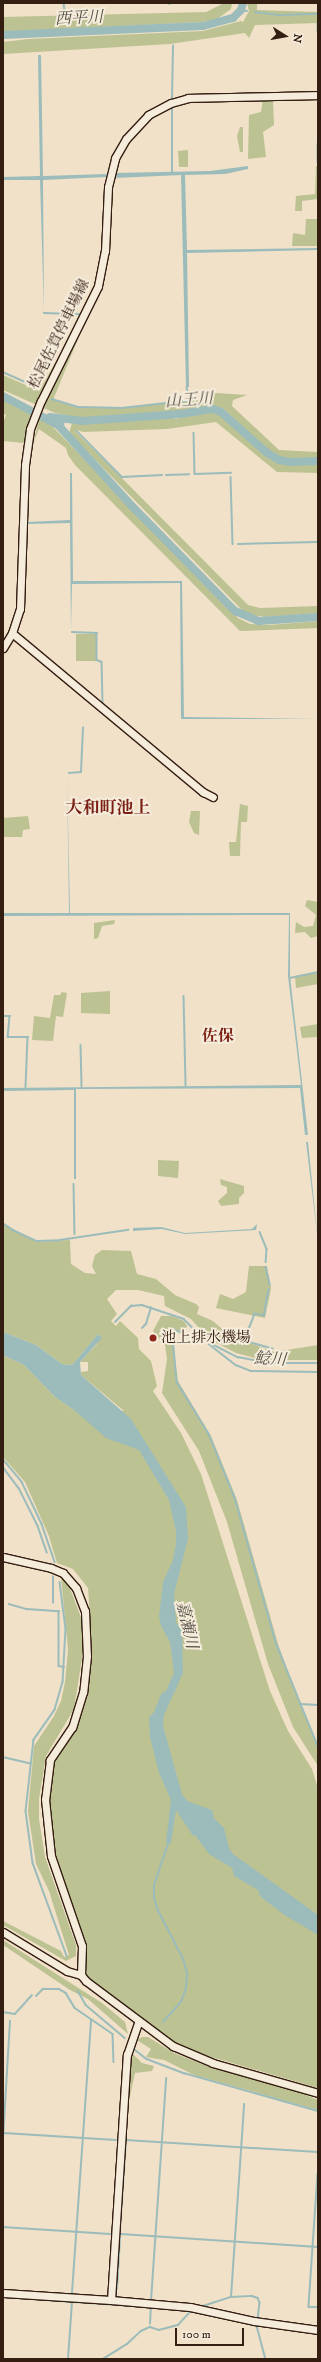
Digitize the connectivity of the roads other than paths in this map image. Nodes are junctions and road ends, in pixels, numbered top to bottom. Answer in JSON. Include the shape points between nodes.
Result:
{"nodes":[{"id":1,"x":318,"y":95,"type":"edge"},
{"id":2,"x":12,"y":633,"type":"junction"},
{"id":3,"x":3,"y":648,"type":"edge"},
{"id":4,"x":213,"y":797,"type":"dead end"},
{"id":5,"x":3,"y":1557,"type":"edge"},
{"id":6,"x":3,"y":1932,"type":"edge"},
{"id":7,"x":81,"y":1975,"type":"junction"},
{"id":8,"x":139,"y":2021,"type":"junction"},
{"id":9,"x":318,"y":2093,"type":"edge"},
{"id":10,"x":3,"y":2293,"type":"edge"},
{"id":11,"x":111,"y":2300,"type":"junction"},
{"id":12,"x":318,"y":2330,"type":"edge"}],
"edges":[{"from":1,"to":2,"type":"main road","name":"松尾佐賀停車場線","via":[[188,98],[160,108],[136,126],[126,139],[111,172],[105,251],[98,286],[33,421],[25,465],[22,592],[20,610]]},
{"from":2,"to":3,"type":"main road","name":"松尾佐賀停車場線"},
{"from":2,"to":4,"type":"main road","via":[[203,792]]},
{"from":5,"to":7,"type":"main road","via":[[64,1573],[76,1588],[85,1611],[87,1656],[83,1692],[72,1727],[50,1760],[45,1799],[51,1856],[82,1946]]},
{"from":6,"to":7,"type":"main road","via":[[67,1971]]},
{"from":7,"to":8,"type":"main road","via":[[86,1982]]},
{"from":8,"to":9,"type":"main road","via":[[173,2046],[190,2054]]},
{"from":8,"to":11,"type":"main road","via":[[127,2055]]},
{"from":10,"to":11,"type":"main road"},
{"from":11,"to":12,"type":"main road","via":[[190,2307],[254,2321]]}]}
